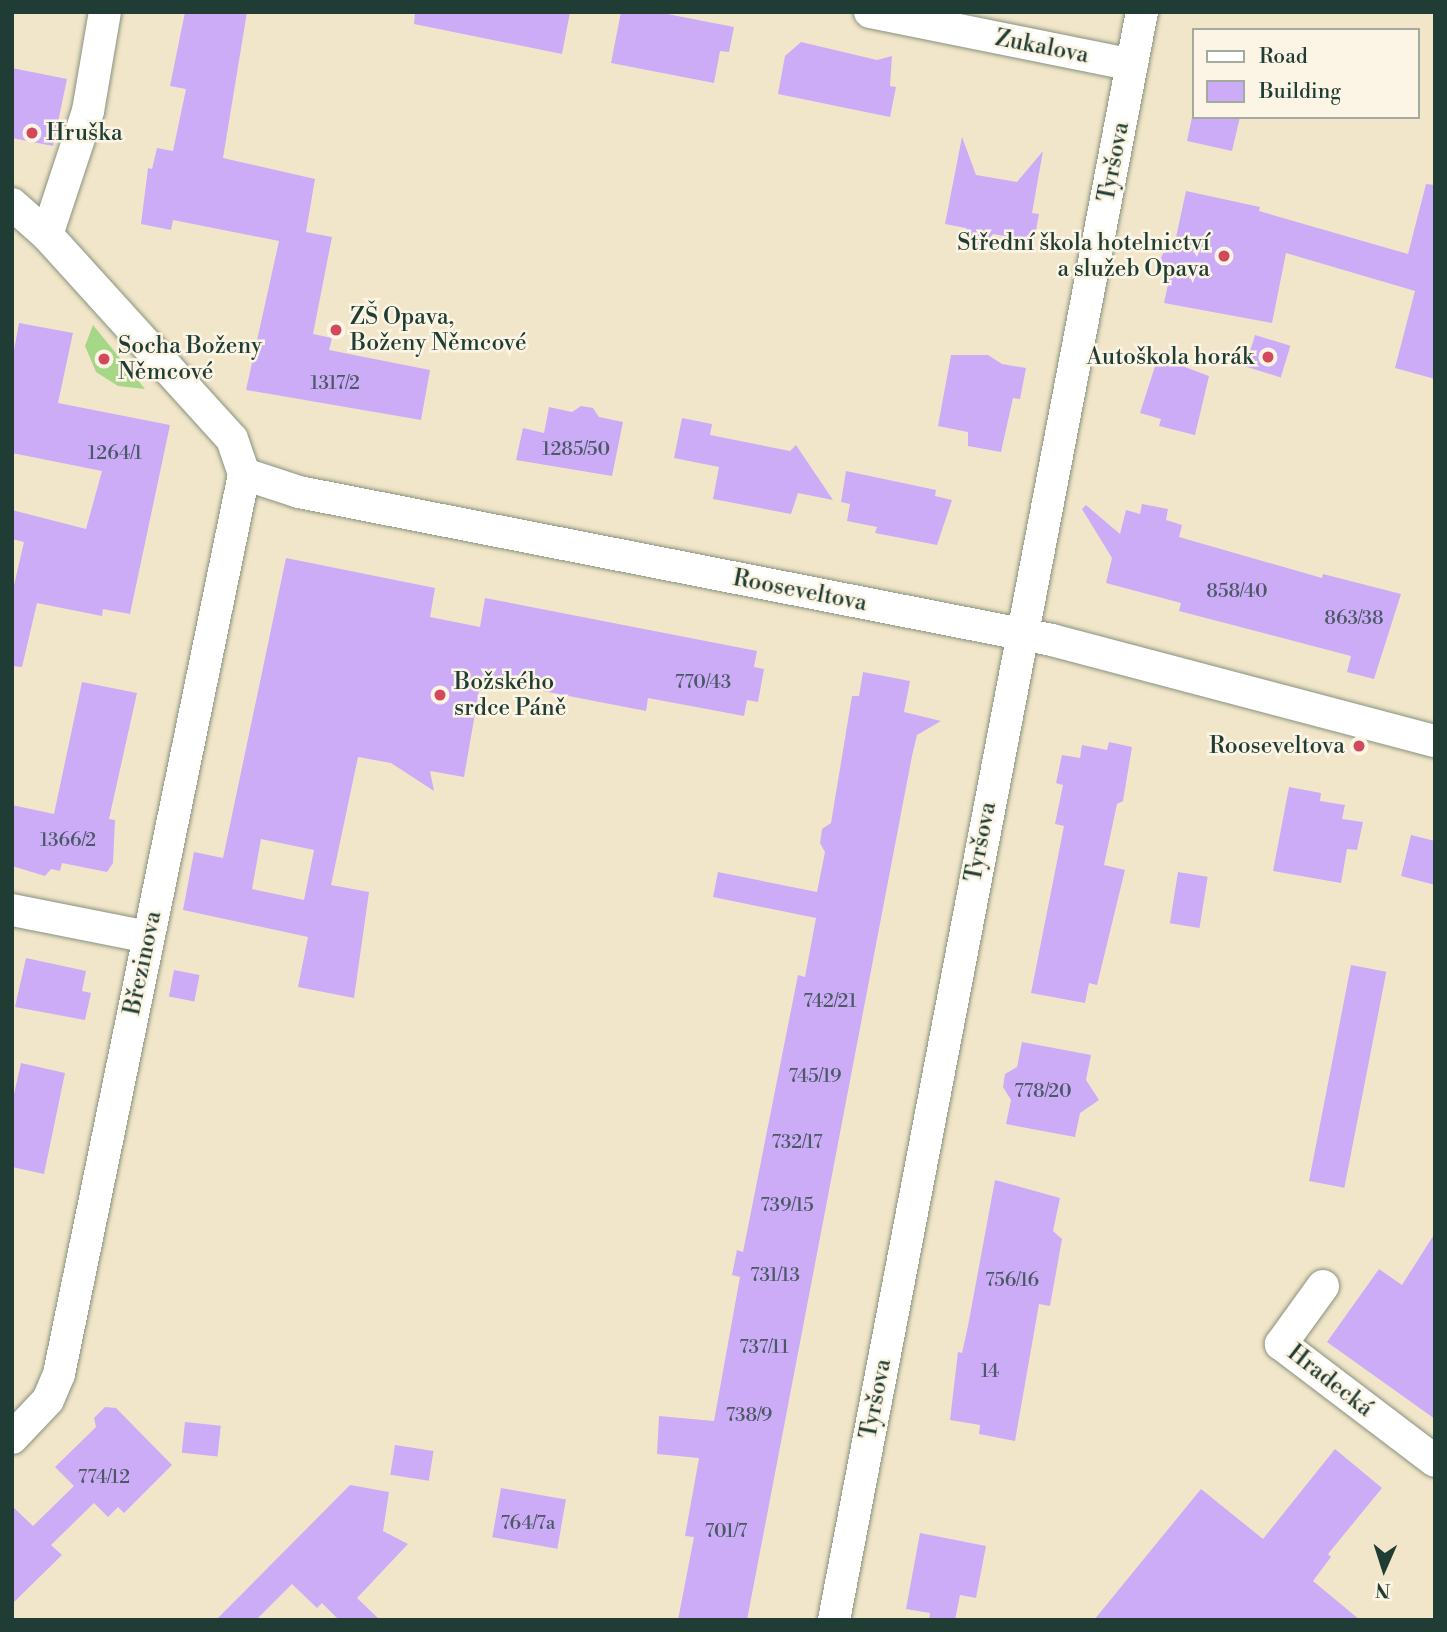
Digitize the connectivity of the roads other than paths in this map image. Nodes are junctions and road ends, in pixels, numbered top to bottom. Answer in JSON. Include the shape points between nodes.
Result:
{"nodes":[{"id":1,"x":105,"y":12,"type":"edge"},
{"id":2,"x":870,"y":12,"type":"edge"},
{"id":3,"x":1142,"y":12,"type":"edge"},
{"id":4,"x":1132,"y":65,"type":"junction"},
{"id":5,"x":12,"y":204,"type":"edge"},
{"id":6,"x":47,"y":235,"type":"junction"},
{"id":7,"x":244,"y":474,"type":"junction"},
{"id":8,"x":1025,"y":635,"type":"junction"},
{"id":9,"x":1435,"y":741,"type":"edge"},
{"id":10,"x":12,"y":910,"type":"edge"},
{"id":11,"x":148,"y":937,"type":"junction"},
{"id":12,"x":1323,"y":1286,"type":"dead end"},
{"id":13,"x":12,"y":1438,"type":"edge"},
{"id":14,"x":1435,"y":1461,"type":"edge"},
{"id":15,"x":834,"y":1620,"type":"edge"}],
"edges":[{"from":1,"to":6,"type":"street","via":[[88,111]]},
{"from":2,"to":4,"type":"street","name":"Zukalova"},
{"from":3,"to":4,"type":"street","name":"Tyršova"},
{"from":4,"to":8,"type":"street","name":"Tyršova"},
{"from":5,"to":6,"type":"street"},
{"from":6,"to":7,"type":"street","via":[[232,439]]},
{"from":7,"to":8,"type":"street","name":"Rooseveltova","via":[[299,492]]},
{"from":7,"to":11,"type":"street","name":"Březinova"},
{"from":8,"to":9,"type":"street","name":"Rooseveltova"},
{"from":8,"to":15,"type":"street","name":"Tyršova","via":[[1014,672]]},
{"from":10,"to":11,"type":"street"},
{"from":11,"to":13,"type":"street","name":"Březinova","via":[[58,1374],[48,1400]]},
{"from":12,"to":14,"type":"street","name":"Hradecká","via":[[1281,1344]]}]}
